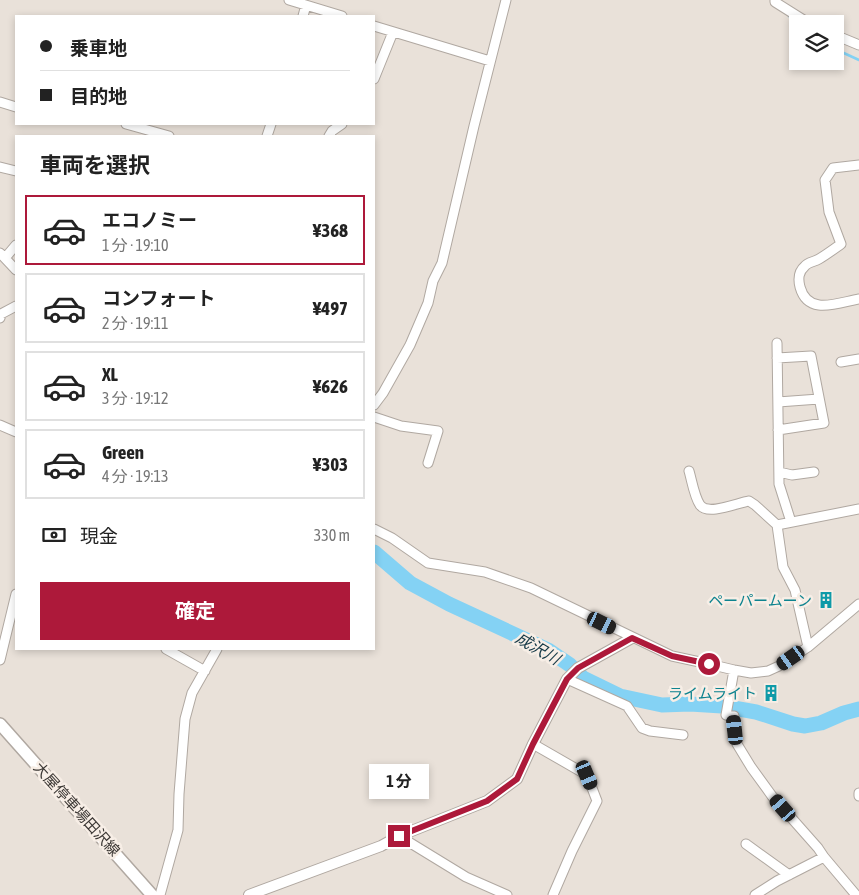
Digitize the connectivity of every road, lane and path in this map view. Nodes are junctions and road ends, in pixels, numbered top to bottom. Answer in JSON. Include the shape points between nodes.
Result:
{"nodes":[{"id":1,"x":289,"y":0,"type":"edge"},
{"id":2,"x":506,"y":0,"type":"edge"},
{"id":3,"x":776,"y":0,"type":"edge"},
{"id":4,"x":306,"y":6,"type":"junction"},
{"id":5,"x":303,"y":15,"type":"edge"},
{"id":6,"x":338,"y":15,"type":"edge"},
{"id":7,"x":796,"y":15,"type":"edge"},
{"id":8,"x":375,"y":26,"type":"edge"},
{"id":9,"x":393,"y":32,"type":"junction"},
{"id":10,"x":844,"y":39,"type":"edge"},
{"id":11,"x":859,"y":45,"type":"edge"},
{"id":12,"x":490,"y":61,"type":"junction"},
{"id":13,"x":375,"y":77,"type":"edge"},
{"id":14,"x":0,"y":102,"type":"edge"},
{"id":15,"x":15,"y":107,"type":"edge"},
{"id":16,"x":130,"y":125,"type":"edge"},
{"id":17,"x":341,"y":125,"type":"edge"},
{"id":18,"x":165,"y":135,"type":"edge"},
{"id":19,"x":330,"y":135,"type":"edge"},
{"id":20,"x":859,"y":165,"type":"edge"},
{"id":21,"x":0,"y":167,"type":"edge"},
{"id":22,"x":15,"y":171,"type":"edge"},
{"id":23,"x":15,"y":246,"type":"edge"},
{"id":24,"x":2,"y":256,"type":"edge"},
{"id":25,"x":15,"y":269,"type":"edge"},
{"id":26,"x":859,"y":299,"type":"edge"},
{"id":27,"x":15,"y":307,"type":"edge"},
{"id":28,"x":0,"y":318,"type":"edge"},
{"id":29,"x":777,"y":343,"type":"dead end"},
{"id":30,"x":777,"y":358,"type":"junction"},
{"id":31,"x":859,"y":359,"type":"edge"},
{"id":32,"x":841,"y":362,"type":"dead end"},
{"id":33,"x":819,"y":399,"type":"junction"},
{"id":34,"x":778,"y":402,"type":"junction"},
{"id":35,"x":375,"y":403,"type":"edge"},
{"id":36,"x":375,"y":416,"type":"edge"},
{"id":37,"x":0,"y":425,"type":"edge"},
{"id":38,"x":778,"y":430,"type":"junction"},
{"id":39,"x":15,"y":432,"type":"edge"},
{"id":40,"x":428,"y":463,"type":"dead end"},
{"id":41,"x":689,"y":471,"type":"dead end"},
{"id":42,"x":779,"y":472,"type":"junction"},
{"id":43,"x":814,"y":472,"type":"dead end"},
{"id":44,"x":859,"y":508,"type":"edge"},
{"id":45,"x":791,"y":522,"type":"junction"},
{"id":46,"x":777,"y":525,"type":"junction"},
{"id":47,"x":375,"y":530,"type":"edge"},
{"id":48,"x":15,"y":598,"type":"edge"},
{"id":49,"x":859,"y":604,"type":"edge"},
{"id":50,"x":632,"y":638,"type":"junction"},
{"id":51,"x":808,"y":647,"type":"junction"},
{"id":52,"x":168,"y":650,"type":"edge"},
{"id":53,"x":216,"y":650,"type":"edge"},
{"id":54,"x":0,"y":660,"type":"edge"},
{"id":55,"x":734,"y":670,"type":"junction"},
{"id":56,"x":205,"y":671,"type":"junction"},
{"id":57,"x":569,"y":677,"type":"junction"},
{"id":58,"x":0,"y":724,"type":"edge"},
{"id":59,"x":683,"y":735,"type":"dead end"},
{"id":60,"x":533,"y":744,"type":"junction"},
{"id":61,"x":399,"y":836,"type":"junction"},
{"id":62,"x":746,"y":844,"type":"dead end"},
{"id":63,"x":824,"y":857,"type":"junction"},
{"id":64,"x":789,"y":874,"type":"junction"},
{"id":65,"x":152,"y":895,"type":"edge"},
{"id":66,"x":160,"y":895,"type":"edge"},
{"id":67,"x":249,"y":895,"type":"edge"},
{"id":68,"x":507,"y":895,"type":"edge"},
{"id":69,"x":554,"y":895,"type":"edge"},
{"id":70,"x":755,"y":895,"type":"edge"},
{"id":71,"x":856,"y":895,"type":"edge"}],
"edges":[{"from":1,"to":4,"type":"street"},
{"from":2,"to":12,"type":"street"},
{"from":3,"to":7,"type":"street"},
{"from":4,"to":5,"type":"street"},
{"from":4,"to":6,"type":"street"},
{"from":8,"to":9,"type":"street"},
{"from":9,"to":12,"type":"street"},
{"from":9,"to":13,"type":"street"},
{"from":10,"to":11,"type":"street"},
{"from":12,"to":35,"type":"street","via":[[442,263],[410,345]]},
{"from":14,"to":15,"type":"street"},
{"from":16,"to":18,"type":"street"},
{"from":17,"to":19,"type":"street"},
{"from":20,"to":26,"type":"street","via":[[833,168],[825,180],[829,212],[841,244],[806,264],[800,271],[799,281],[802,295],[811,304],[821,306]]},
{"from":21,"to":22,"type":"street"},
{"from":23,"to":24,"type":"street"},
{"from":24,"to":25,"type":"street"},
{"from":27,"to":28,"type":"street","via":[[1,314]]},
{"from":29,"to":30,"type":"street"},
{"from":30,"to":33,"type":"street","via":[[811,356]]},
{"from":30,"to":34,"type":"street"},
{"from":31,"to":32,"type":"street"},
{"from":33,"to":34,"type":"street"},
{"from":33,"to":38,"type":"street","via":[[824,422]]},
{"from":34,"to":38,"type":"street"},
{"from":36,"to":40,"type":"street","via":[[401,426],[438,431]]},
{"from":37,"to":39,"type":"street"},
{"from":38,"to":42,"type":"street"},
{"from":41,"to":46,"type":"street","via":[[699,504],[704,509],[711,511],[749,502]]},
{"from":42,"to":43,"type":"street","via":[[792,475]]},
{"from":42,"to":45,"type":"street","via":[[779,484]]},
{"from":44,"to":45,"type":"street"},
{"from":45,"to":46,"type":"street"},
{"from":46,"to":51,"type":"street","via":[[783,567],[795,590]]},
{"from":47,"to":50,"type":"street","via":[[428,563],[485,572],[531,588]]},
{"from":48,"to":54,"type":"street"},
{"from":49,"to":51,"type":"street"},
{"from":50,"to":55,"type":"street","via":[[672,656]]},
{"from":50,"to":57,"type":"street","via":[[578,668]]},
{"from":51,"to":55,"type":"street","via":[[768,671]]},
{"from":52,"to":56,"type":"street"},
{"from":53,"to":56,"type":"street"},
{"from":55,"to":63,"type":"street","via":[[726,714],[734,716],[737,744],[772,796]]},
{"from":56,"to":66,"type":"street","via":[[192,693],[185,719],[178,830]]},
{"from":57,"to":59,"type":"street","via":[[627,706],[642,728]]},
{"from":57,"to":60,"type":"street"},
{"from":58,"to":65,"type":"main road","name":"大屋停車場田沢線"},
{"from":60,"to":61,"type":"street","via":[[517,779],[501,792],[487,801]]},
{"from":60,"to":69,"type":"street","via":[[587,775],[598,801]]},
{"from":61,"to":67,"type":"street","via":[[381,846]]},
{"from":61,"to":68,"type":"street","via":[[466,877]]},
{"from":62,"to":64,"type":"street"},
{"from":63,"to":64,"type":"street"},
{"from":63,"to":71,"type":"street"},
{"from":64,"to":70,"type":"street"}]}
